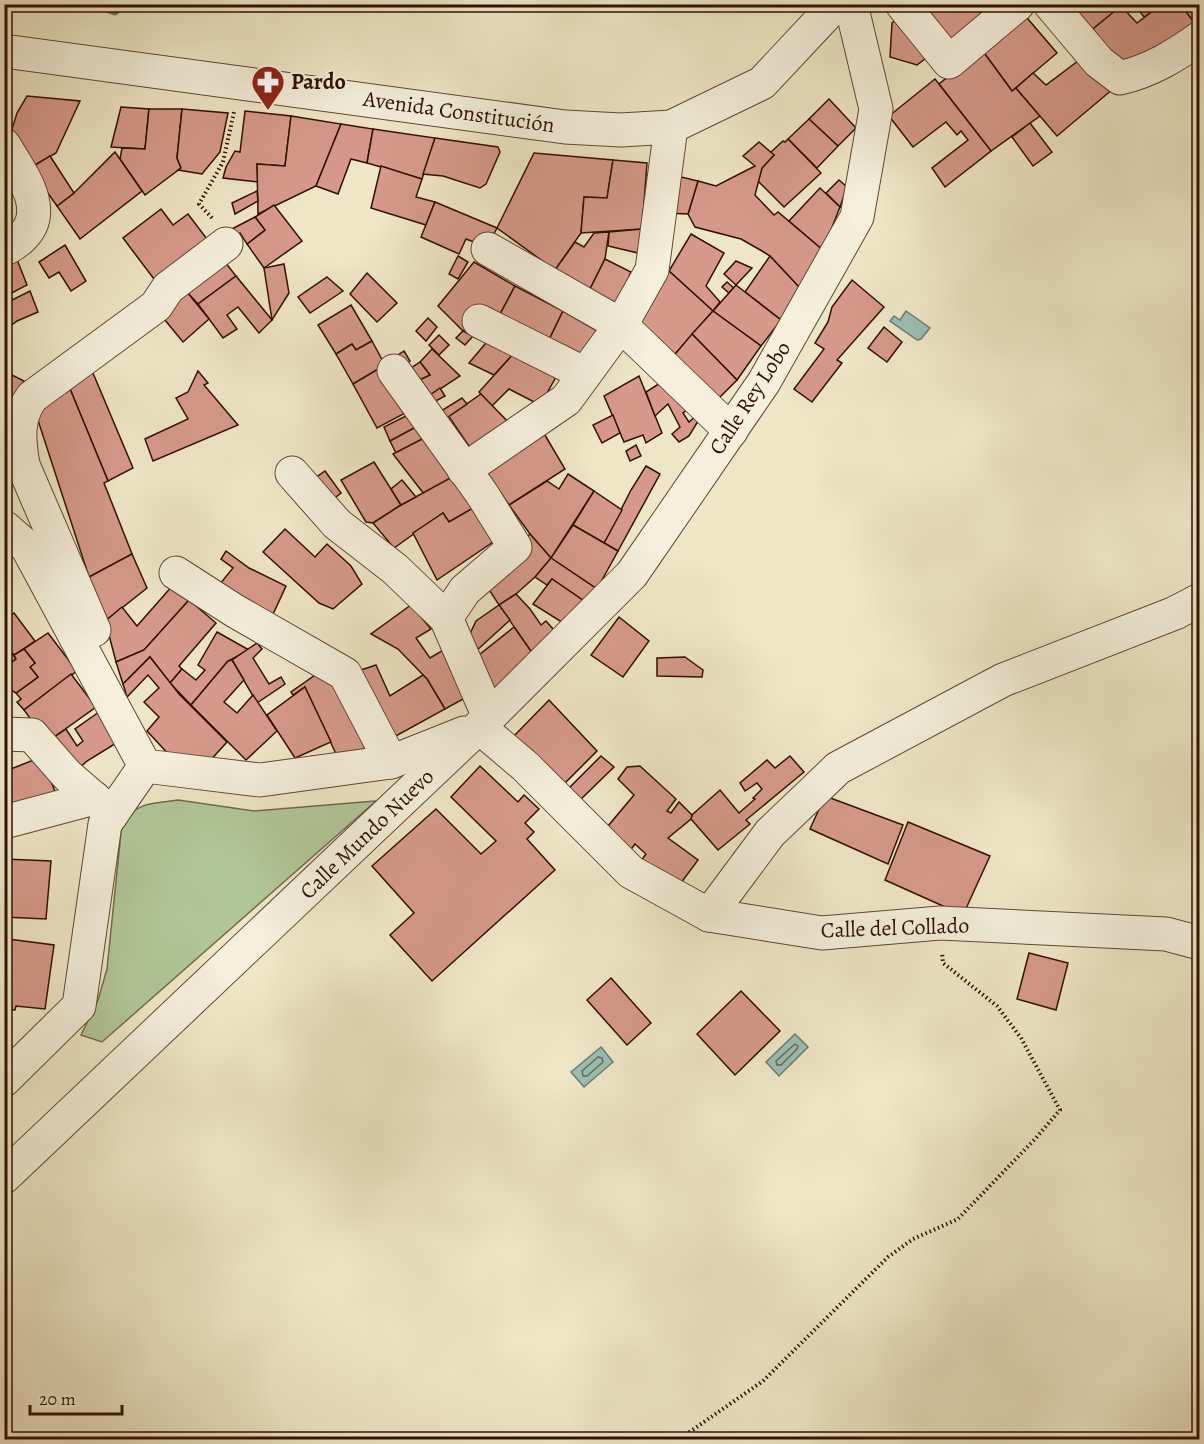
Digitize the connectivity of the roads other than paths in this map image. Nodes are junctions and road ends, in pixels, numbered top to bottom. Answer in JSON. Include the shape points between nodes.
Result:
{"nodes":[{"id":1,"x":836,"y":4,"type":"edge"},
{"id":2,"x":851,"y":4,"type":"edge"},
{"id":3,"x":902,"y":4,"type":"edge"},
{"id":4,"x":1018,"y":4,"type":"edge"},
{"id":5,"x":1056,"y":7,"type":"edge"},
{"id":6,"x":1200,"y":38,"type":"edge"},
{"id":7,"x":6,"y":59,"type":"edge"},
{"id":8,"x":671,"y":127,"type":"junction"},
{"id":9,"x":4,"y":145,"type":"edge"},
{"id":10,"x":226,"y":244,"type":"road end"},
{"id":11,"x":4,"y":249,"type":"edge"},
{"id":12,"x":488,"y":249,"type":"dead end"},
{"id":13,"x":479,"y":321,"type":"dead end"},
{"id":14,"x":621,"y":325,"type":"junction"},
{"id":15,"x":394,"y":371,"type":"dead end"},
{"id":16,"x":585,"y":374,"type":"junction"},
{"id":17,"x":731,"y":431,"type":"junction"},
{"id":18,"x":464,"y":470,"type":"junction"},
{"id":19,"x":292,"y":473,"type":"dead end"},
{"id":20,"x":4,"y":527,"type":"edge"},
{"id":21,"x":177,"y":573,"type":"dead end"},
{"id":22,"x":1200,"y":600,"type":"edge"},
{"id":23,"x":446,"y":618,"type":"junction"},
{"id":24,"x":110,"y":702,"type":"junction"},
{"id":25,"x":484,"y":722,"type":"junction"},
{"id":26,"x":4,"y":734,"type":"edge"},
{"id":27,"x":391,"y":762,"type":"junction"},
{"id":28,"x":145,"y":766,"type":"junction"},
{"id":29,"x":103,"y":806,"type":"junction"},
{"id":30,"x":4,"y":822,"type":"edge"},
{"id":31,"x":710,"y":915,"type":"junction"},
{"id":32,"x":1200,"y":943,"type":"edge"},
{"id":33,"x":4,"y":1080,"type":"edge"},
{"id":34,"x":4,"y":1177,"type":"edge"}],
"edges":[{"from":1,"to":8,"type":"street","name":"Avenida Constitución","via":[[762,83]]},
{"from":2,"to":17,"type":"street","name":"Calle Rey Lobo","via":[[876,109],[857,217],[764,382]]},
{"from":3,"to":4,"type":"street","via":[[949,62]]},
{"from":5,"to":6,"type":"street","via":[[1099,62],[1120,78],[1157,66]]},
{"from":7,"to":8,"type":"street","name":"Avenida Constitución","via":[[240,82],[565,127]]},
{"from":8,"to":14,"type":"street","via":[[652,270]]},
{"from":9,"to":11,"type":"street","via":[[33,196],[35,217],[28,232]]},
{"from":10,"to":24,"type":"street","via":[[168,288],[156,306],[32,397],[20,423],[23,465],[122,696]]},
{"from":12,"to":14,"type":"street"},
{"from":13,"to":16,"type":"street"},
{"from":14,"to":16,"type":"street"},
{"from":14,"to":17,"type":"street"},
{"from":15,"to":18,"type":"street"},
{"from":16,"to":18,"type":"street","via":[[566,400]]},
{"from":17,"to":25,"type":"street","name":"Calle Rey Lobo","via":[[632,574]]},
{"from":18,"to":23,"type":"street","via":[[514,547],[465,590]]},
{"from":19,"to":23,"type":"street","via":[[337,524],[395,570]]},
{"from":20,"to":24,"type":"street","via":[[27,547]]},
{"from":21,"to":27,"type":"street","via":[[345,674]]},
{"from":22,"to":31,"type":"street","via":[[1003,680],[838,768],[770,833]]},
{"from":23,"to":25,"type":"street"},
{"from":24,"to":28,"type":"street"},
{"from":25,"to":27,"type":"street","name":"Calle Mundo Nuevo"},
{"from":25,"to":31,"type":"street","name":"Calle del Collado","via":[[631,872]]},
{"from":25,"to":34,"type":"street","name":"Calle Mundo Nuevo"},
{"from":26,"to":29,"type":"street","via":[[32,735],[67,775]]},
{"from":27,"to":28,"type":"street","name":"Calle Mundo Nuevo","via":[[260,780]]},
{"from":28,"to":29,"type":"street"},
{"from":29,"to":30,"type":"street"},
{"from":29,"to":33,"type":"street","via":[[105,824],[79,1006]]},
{"from":31,"to":32,"type":"street","name":"Calle del Collado","via":[[822,933],[940,923],[1166,934]]}]}
